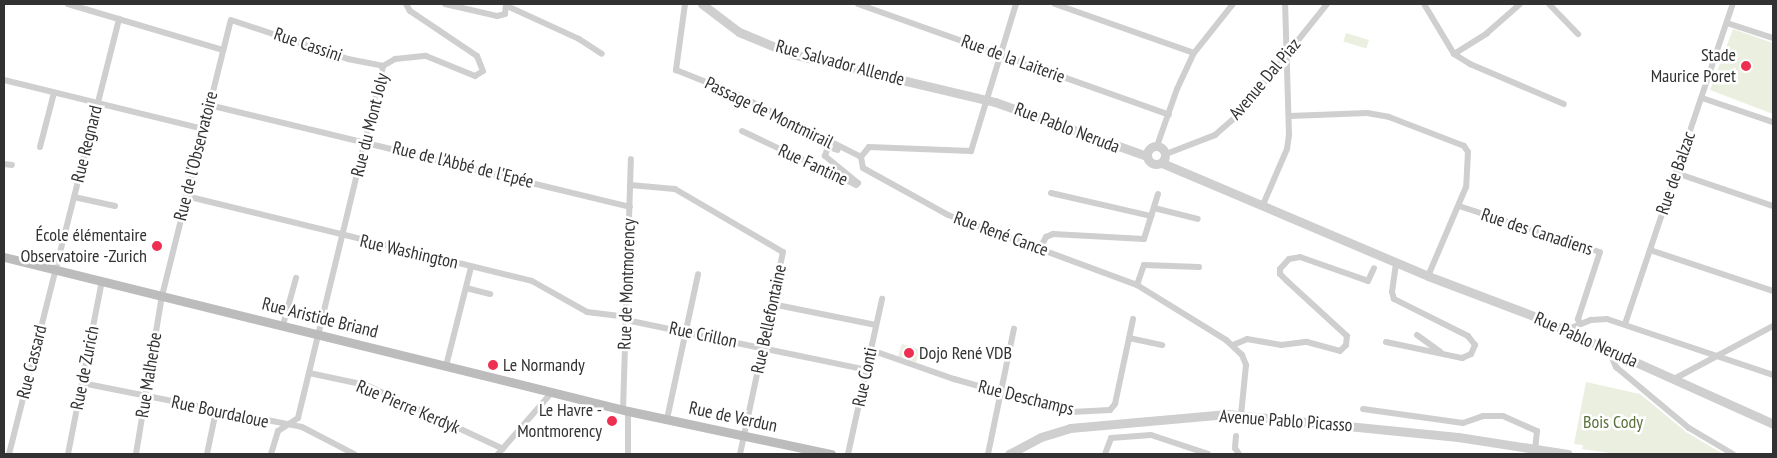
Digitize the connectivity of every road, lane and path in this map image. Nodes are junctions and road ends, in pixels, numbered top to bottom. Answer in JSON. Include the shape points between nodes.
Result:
{"nodes":[{"id":1,"x":68,"y":4,"type":"edge"},
{"id":2,"x":406,"y":4,"type":"edge"},
{"id":3,"x":445,"y":4,"type":"edge"},
{"id":4,"x":685,"y":4,"type":"edge"},
{"id":5,"x":702,"y":4,"type":"edge"},
{"id":6,"x":858,"y":4,"type":"edge"},
{"id":7,"x":1016,"y":4,"type":"edge"},
{"id":8,"x":1055,"y":4,"type":"edge"},
{"id":9,"x":1233,"y":4,"type":"edge"},
{"id":10,"x":1285,"y":4,"type":"edge"},
{"id":11,"x":1327,"y":4,"type":"edge"},
{"id":12,"x":1424,"y":4,"type":"edge"},
{"id":13,"x":1520,"y":4,"type":"edge"},
{"id":14,"x":1550,"y":4,"type":"edge"},
{"id":15,"x":1733,"y":4,"type":"edge"},
{"id":16,"x":506,"y":5,"type":"edge"},
{"id":17,"x":118,"y":19,"type":"junction"},
{"id":18,"x":234,"y":20,"type":"joint"},
{"id":19,"x":1727,"y":23,"type":"junction"},
{"id":20,"x":1578,"y":34,"type":"dead end"},
{"id":21,"x":1773,"y":38,"type":"edge"},
{"id":22,"x":223,"y":50,"type":"junction"},
{"id":23,"x":1194,"y":53,"type":"junction"},
{"id":24,"x":602,"y":54,"type":"dead end"},
{"id":25,"x":1287,"y":54,"type":"junction"},
{"id":26,"x":1454,"y":54,"type":"junction"},
{"id":27,"x":1001,"y":55,"type":"junction"},
{"id":28,"x":383,"y":66,"type":"junction"},
{"id":29,"x":4,"y":80,"type":"edge"},
{"id":30,"x":54,"y":93,"type":"junction"},
{"id":31,"x":1702,"y":98,"type":"junction"},
{"id":32,"x":988,"y":100,"type":"junction"},
{"id":33,"x":98,"y":103,"type":"junction"},
{"id":34,"x":1564,"y":104,"type":"dead end"},
{"id":35,"x":209,"y":105,"type":"junction"},
{"id":36,"x":1169,"y":115,"type":"junction"},
{"id":37,"x":1290,"y":116,"type":"junction"},
{"id":38,"x":1773,"y":122,"type":"edge"},
{"id":39,"x":203,"y":129,"type":"junction"},
{"id":40,"x":742,"y":131,"type":"dead end"},
{"id":41,"x":366,"y":141,"type":"junction"},
{"id":42,"x":1156,"y":146,"type":"junction"},
{"id":43,"x":40,"y":147,"type":"dead end"},
{"id":44,"x":1147,"y":156,"type":"junction"},
{"id":45,"x":860,"y":158,"type":"junction"},
{"id":46,"x":1164,"y":158,"type":"junction"},
{"id":47,"x":630,"y":159,"type":"dead end"},
{"id":48,"x":4,"y":164,"type":"edge"},
{"id":49,"x":12,"y":165,"type":"dead end"},
{"id":50,"x":1676,"y":173,"type":"junction"},
{"id":51,"x":630,"y":185,"type":"junction"},
{"id":52,"x":1051,"y":193,"type":"dead end"},
{"id":53,"x":1158,"y":194,"type":"dead end"},
{"id":54,"x":186,"y":196,"type":"junction"},
{"id":55,"x":74,"y":198,"type":"junction"},
{"id":56,"x":116,"y":206,"type":"dead end"},
{"id":57,"x":630,"y":206,"type":"junction"},
{"id":58,"x":1459,"y":206,"type":"junction"},
{"id":59,"x":1773,"y":206,"type":"edge"},
{"id":60,"x":1262,"y":207,"type":"junction"},
{"id":61,"x":1154,"y":208,"type":"junction"},
{"id":62,"x":1152,"y":216,"type":"junction"},
{"id":63,"x":1198,"y":219,"type":"dead end"},
{"id":64,"x":342,"y":236,"type":"junction"},
{"id":65,"x":1040,"y":248,"type":"junction"},
{"id":66,"x":1650,"y":250,"type":"junction"},
{"id":67,"x":4,"y":257,"type":"edge"},
{"id":68,"x":1396,"y":262,"type":"junction"},
{"id":69,"x":1199,"y":266,"type":"dead end"},
{"id":70,"x":471,"y":267,"type":"junction"},
{"id":71,"x":1374,"y":268,"type":"dead end"},
{"id":72,"x":56,"y":270,"type":"junction"},
{"id":73,"x":698,"y":274,"type":"dead end"},
{"id":74,"x":1428,"y":276,"type":"junction"},
{"id":75,"x":296,"y":278,"type":"dead end"},
{"id":76,"x":102,"y":281,"type":"junction"},
{"id":77,"x":1137,"y":285,"type":"junction"},
{"id":78,"x":466,"y":288,"type":"junction"},
{"id":79,"x":1773,"y":291,"type":"edge"},
{"id":80,"x":490,"y":294,"type":"dead end"},
{"id":81,"x":162,"y":296,"type":"junction"},
{"id":82,"x":882,"y":299,"type":"dead end"},
{"id":83,"x":772,"y":304,"type":"junction"},
{"id":84,"x":626,"y":318,"type":"junction"},
{"id":85,"x":1133,"y":319,"type":"dead end"},
{"id":86,"x":1580,"y":323,"type":"junction"},
{"id":87,"x":1625,"y":324,"type":"junction"},
{"id":88,"x":283,"y":325,"type":"junction"},
{"id":89,"x":876,"y":325,"type":"junction"},
{"id":90,"x":1773,"y":326,"type":"edge"},
{"id":91,"x":1014,"y":329,"type":"dead end"},
{"id":92,"x":1566,"y":330,"type":"junction"},
{"id":93,"x":686,"y":332,"type":"junction"},
{"id":94,"x":319,"y":334,"type":"junction"},
{"id":95,"x":1417,"y":335,"type":"dead end"},
{"id":96,"x":1129,"y":338,"type":"junction"},
{"id":97,"x":1386,"y":342,"type":"dead end"},
{"id":98,"x":1162,"y":345,"type":"dead end"},
{"id":99,"x":1234,"y":345,"type":"junction"},
{"id":100,"x":763,"y":348,"type":"junction"},
{"id":101,"x":871,"y":350,"type":"junction"},
{"id":102,"x":1608,"y":350,"type":"junction"},
{"id":103,"x":1442,"y":354,"type":"junction"},
{"id":104,"x":1717,"y":355,"type":"junction"},
{"id":105,"x":446,"y":366,"type":"junction"},
{"id":106,"x":867,"y":370,"type":"junction"},
{"id":107,"x":309,"y":372,"type":"junction"},
{"id":108,"x":1773,"y":375,"type":"edge"},
{"id":109,"x":1674,"y":379,"type":"junction"},
{"id":110,"x":82,"y":383,"type":"junction"},
{"id":111,"x":552,"y":392,"type":"junction"},
{"id":112,"x":1000,"y":393,"type":"junction"},
{"id":113,"x":146,"y":395,"type":"junction"},
{"id":114,"x":1363,"y":409,"type":"dead end"},
{"id":115,"x":216,"y":411,"type":"junction"},
{"id":116,"x":626,"y":411,"type":"junction"},
{"id":117,"x":1241,"y":415,"type":"junction"},
{"id":118,"x":667,"y":419,"type":"junction"},
{"id":119,"x":1773,"y":424,"type":"edge"},
{"id":120,"x":288,"y":425,"type":"junction"},
{"id":121,"x":744,"y":436,"type":"junction"},
{"id":122,"x":1236,"y":436,"type":"dead end"},
{"id":123,"x":503,"y":448,"type":"junction"},
{"id":124,"x":1535,"y":449,"type":"junction"},
{"id":125,"x":1018,"y":451,"type":"edge"},
{"id":126,"x":6,"y":454,"type":"edge"},
{"id":127,"x":68,"y":454,"type":"edge"},
{"id":128,"x":136,"y":454,"type":"edge"},
{"id":129,"x":207,"y":454,"type":"edge"},
{"id":130,"x":271,"y":454,"type":"edge"},
{"id":131,"x":354,"y":454,"type":"edge"},
{"id":132,"x":498,"y":454,"type":"edge"},
{"id":133,"x":628,"y":454,"type":"edge"},
{"id":134,"x":740,"y":454,"type":"edge"},
{"id":135,"x":831,"y":454,"type":"edge"},
{"id":136,"x":848,"y":454,"type":"edge"},
{"id":137,"x":988,"y":454,"type":"edge"},
{"id":138,"x":1009,"y":454,"type":"edge"},
{"id":139,"x":1105,"y":454,"type":"edge"},
{"id":140,"x":1208,"y":454,"type":"edge"},
{"id":141,"x":1239,"y":454,"type":"edge"},
{"id":142,"x":1568,"y":454,"type":"edge"},
{"id":143,"x":1733,"y":454,"type":"edge"}],
"edges":[{"from":1,"to":17,"type":"street"},
{"from":2,"to":28,"type":"street","name":"Rue du Mont Joly","via":[[410,11],[478,56],[483,71],[475,76],[426,56],[396,59]]},
{"from":3,"to":16,"type":"street","via":[[497,16],[505,14]]},
{"from":4,"to":45,"type":"street","name":"Passage de Montmirail","via":[[676,70],[736,94]]},
{"from":5,"to":32,"type":"street","name":"Rue Salvador Allende","via":[[739,32],[792,54]]},
{"from":6,"to":27,"type":"street","name":"Rue de la Laiterie"},
{"from":7,"to":27,"type":"street"},
{"from":8,"to":23,"type":"street"},
{"from":9,"to":23,"type":"street"},
{"from":10,"to":25,"type":"street"},
{"from":11,"to":25,"type":"street","name":"Avenue Dal Piaz"},
{"from":12,"to":26,"type":"street"},
{"from":13,"to":26,"type":"street","via":[[1487,33]]},
{"from":14,"to":20,"type":"street"},
{"from":15,"to":19,"type":"street","name":"Rue de Balzac"},
{"from":16,"to":24,"type":"street","via":[[580,39]]},
{"from":17,"to":22,"type":"street"},
{"from":17,"to":33,"type":"street","name":"Rue Regnard"},
{"from":18,"to":22,"type":"street","name":"Rue de l'Observatoire","via":[[229,23]]},
{"from":18,"to":28,"type":"street","name":"Rue Cassini","via":[[348,59]]},
{"from":19,"to":21,"type":"street"},
{"from":19,"to":31,"type":"street","name":"Rue de Balzac"},
{"from":22,"to":35,"type":"street","name":"Rue de l'Observatoire"},
{"from":23,"to":36,"type":"street"},
{"from":25,"to":37,"type":"street"},
{"from":25,"to":46,"type":"street","name":"Avenue Dal Piaz","via":[[1240,112],[1215,135]]},
{"from":26,"to":34,"type":"street"},
{"from":27,"to":32,"type":"street"},
{"from":27,"to":36,"type":"street","name":"Rue de la Laiterie"},
{"from":28,"to":41,"type":"street","name":"Rue du Mont Joly"},
{"from":29,"to":30,"type":"street"},
{"from":30,"to":33,"type":"street"},
{"from":30,"to":43,"type":"street"},
{"from":31,"to":38,"type":"street"},
{"from":31,"to":50,"type":"street","name":"Rue de Balzac"},
{"from":32,"to":44,"type":"street","name":"Rue Pablo Neruda"},
{"from":32,"to":45,"type":"street","via":[[971,151],[877,146],[870,147]]},
{"from":33,"to":39,"type":"street"},
{"from":33,"to":55,"type":"street","name":"Rue Regnard"},
{"from":35,"to":39,"type":"street","name":"Rue de l'Observatoire"},
{"from":35,"to":41,"type":"street","name":"Rue de l'Abbé de l'Epée"},
{"from":36,"to":42,"type":"street"},
{"from":37,"to":58,"type":"street","via":[[1367,113],[1389,117],[1464,146],[1468,152],[1467,174]]},
{"from":37,"to":60,"type":"street","via":[[1287,149]]},
{"from":39,"to":54,"type":"street","name":"Rue de l'Observatoire"},
{"from":40,"to":45,"type":"street","name":"Rue Fantine","via":[[856,185],[824,154],[826,148],[831,147]]},
{"from":41,"to":57,"type":"street","name":"Rue de l'Abbé de l'Epée"},
{"from":41,"to":64,"type":"street","name":"Rue du Mont Joly"},
{"from":42,"to":44,"type":"street","via":[[1149,150]]},
{"from":42,"to":46,"type":"street"},
{"from":44,"to":46,"type":"street","name":"Rue Pablo Neruda","via":[[1154,164]]},
{"from":45,"to":65,"type":"street","name":"Rue René Cance","via":[[866,170],[948,215]]},
{"from":46,"to":60,"type":"street","name":"Rue Pablo Neruda"},
{"from":47,"to":51,"type":"street","name":"Rue de Montmorency"},
{"from":48,"to":49,"type":"street"},
{"from":50,"to":59,"type":"street"},
{"from":50,"to":66,"type":"street","name":"Rue de Balzac"},
{"from":51,"to":57,"type":"street","name":"Rue de Montmorency"},
{"from":51,"to":83,"type":"street","name":"Rue Bellefontaine","via":[[675,189],[783,252]]},
{"from":52,"to":62,"type":"street"},
{"from":53,"to":61,"type":"street"},
{"from":54,"to":64,"type":"street","name":"Rue Washington"},
{"from":54,"to":81,"type":"street","name":"Rue de l'Observatoire"},
{"from":55,"to":56,"type":"street"},
{"from":55,"to":72,"type":"street","name":"Rue Regnard"},
{"from":57,"to":84,"type":"street","name":"Rue de Montmorency"},
{"from":58,"to":74,"type":"street"},
{"from":58,"to":86,"type":"street","name":"Rue des Canadiens","via":[[1600,252],[1578,318]]},
{"from":60,"to":68,"type":"street","name":"Rue Pablo Neruda"},
{"from":61,"to":62,"type":"street"},
{"from":61,"to":63,"type":"street"},
{"from":62,"to":65,"type":"street","via":[[1144,239],[1053,234],[1046,237]]},
{"from":64,"to":70,"type":"street","name":"Rue Washington"},
{"from":64,"to":94,"type":"street","name":"Rue du Mont Joly"},
{"from":65,"to":77,"type":"street","name":"Rue René Cance"},
{"from":66,"to":79,"type":"street"},
{"from":66,"to":87,"type":"street","name":"Rue de Balzac"},
{"from":67,"to":72,"type":"main road","name":"Rue Aristide Briand"},
{"from":68,"to":74,"type":"street","name":"Rue Pablo Neruda"},
{"from":68,"to":103,"type":"street","via":[[1394,299],[1474,340],[1474,349],[1468,356]]},
{"from":69,"to":77,"type":"street","via":[[1144,265]]},
{"from":70,"to":78,"type":"street"},
{"from":70,"to":84,"type":"street","name":"Rue Washington","via":[[532,281],[587,312]]},
{"from":71,"to":99,"type":"street","via":[[1368,281],[1300,257],[1289,259],[1280,269],[1280,274],[1347,336],[1342,350],[1333,351],[1307,342],[1281,345],[1247,339]]},
{"from":72,"to":76,"type":"main road","name":"Rue Aristide Briand"},
{"from":72,"to":126,"type":"street","name":"Rue Cassard"},
{"from":73,"to":93,"type":"street"},
{"from":74,"to":92,"type":"street","name":"Rue Pablo Neruda"},
{"from":75,"to":88,"type":"street"},
{"from":76,"to":81,"type":"main road","name":"Rue Aristide Briand"},
{"from":76,"to":110,"type":"street","name":"Rue de Zurich"},
{"from":77,"to":99,"type":"street","name":"Rue René Cance"},
{"from":78,"to":80,"type":"street"},
{"from":78,"to":105,"type":"street"},
{"from":81,"to":88,"type":"main road","name":"Rue Aristide Briand"},
{"from":81,"to":113,"type":"street","name":"Rue Malherbe"},
{"from":82,"to":89,"type":"street","name":"Rue Conti"},
{"from":83,"to":89,"type":"street"},
{"from":83,"to":100,"type":"street","name":"Rue Bellefontaine"},
{"from":84,"to":93,"type":"street","name":"Rue Crillon"},
{"from":84,"to":116,"type":"street","name":"Rue de Montmorency"},
{"from":85,"to":96,"type":"street","name":"Rue Deschamps"},
{"from":86,"to":87,"type":"street","via":[[1607,319]]},
{"from":86,"to":92,"type":"street"},
{"from":87,"to":104,"type":"street"},
{"from":88,"to":94,"type":"main road","name":"Rue Aristide Briand"},
{"from":89,"to":101,"type":"street","name":"Rue Conti"},
{"from":90,"to":104,"type":"street"},
{"from":91,"to":112,"type":"street"},
{"from":92,"to":102,"type":"street","name":"Rue Pablo Neruda"},
{"from":93,"to":100,"type":"street","name":"Rue Crillon"},
{"from":93,"to":118,"type":"street"},
{"from":94,"to":105,"type":"main road","name":"Rue Aristide Briand"},
{"from":94,"to":107,"type":"street","name":"Rue du Mont Joly"},
{"from":95,"to":103,"type":"street"},
{"from":96,"to":98,"type":"street"},
{"from":96,"to":112,"type":"street","name":"Rue Deschamps","via":[[1115,404],[1110,410],[1071,412]]},
{"from":97,"to":103,"type":"street"},
{"from":99,"to":117,"type":"street","name":"Rue René Cance","via":[[1242,355],[1247,371]]},
{"from":100,"to":106,"type":"street","name":"Rue Crillon"},
{"from":100,"to":121,"type":"street","name":"Rue Bellefontaine"},
{"from":101,"to":106,"type":"street","name":"Rue Conti"},
{"from":101,"to":112,"type":"street","name":"Rue Deschamps"},
{"from":102,"to":109,"type":"street","name":"Rue Pablo Neruda"},
{"from":102,"to":143,"type":"street","via":[[1616,367],[1689,428]]},
{"from":104,"to":108,"type":"street"},
{"from":104,"to":109,"type":"street"},
{"from":105,"to":111,"type":"main road","name":"Rue Aristide Briand"},
{"from":106,"to":136,"type":"street","name":"Rue Conti"},
{"from":107,"to":120,"type":"street","name":"Rue du Mont Joly","via":[[298,418]]},
{"from":107,"to":123,"type":"street","name":"Rue Pierre Kerdyk","via":[[366,385]]},
{"from":109,"to":119,"type":"street","name":"Rue Pablo Neruda"},
{"from":110,"to":113,"type":"street","name":"Rue Bourdaloue"},
{"from":110,"to":127,"type":"street","name":"Rue de Zurich"},
{"from":111,"to":116,"type":"main road","name":"Rue Aristide Briand"},
{"from":111,"to":123,"type":"street"},
{"from":112,"to":137,"type":"street"},
{"from":113,"to":115,"type":"street","name":"Rue Bourdaloue"},
{"from":113,"to":128,"type":"street","name":"Rue Malherbe"},
{"from":114,"to":124,"type":"street","via":[[1463,424],[1483,416],[1503,416],[1537,431]]},
{"from":115,"to":120,"type":"street","name":"Rue Bourdaloue"},
{"from":115,"to":129,"type":"street"},
{"from":116,"to":118,"type":"main road","name":"Rue de Verdun"},
{"from":116,"to":133,"type":"street","name":"Rue de Montmorency"},
{"from":117,"to":124,"type":"street","name":"Avenue Pablo Picasso","via":[[1458,436]]},
{"from":117,"to":125,"type":"street","name":"Avenue Pablo Picasso","via":[[1174,417],[1070,428]]},
{"from":118,"to":121,"type":"main road","name":"Rue de Verdun"},
{"from":120,"to":130,"type":"street","name":"Rue du Mont Joly","via":[[278,431]]},
{"from":120,"to":131,"type":"street","name":"Rue Bourdaloue","via":[[314,432]]},
{"from":121,"to":134,"type":"street","name":"Rue Bellefontaine"},
{"from":121,"to":135,"type":"main road","name":"Rue de Verdun"},
{"from":122,"to":141,"type":"street","via":[[1235,448]]},
{"from":123,"to":132,"type":"street"},
{"from":124,"to":142,"type":"street","name":"Avenue Pablo Picasso"},
{"from":125,"to":138,"type":"street","name":"Avenue Pablo Picasso"},
{"from":139,"to":140,"type":"street","via":[[1111,438],[1151,435]]}]}
